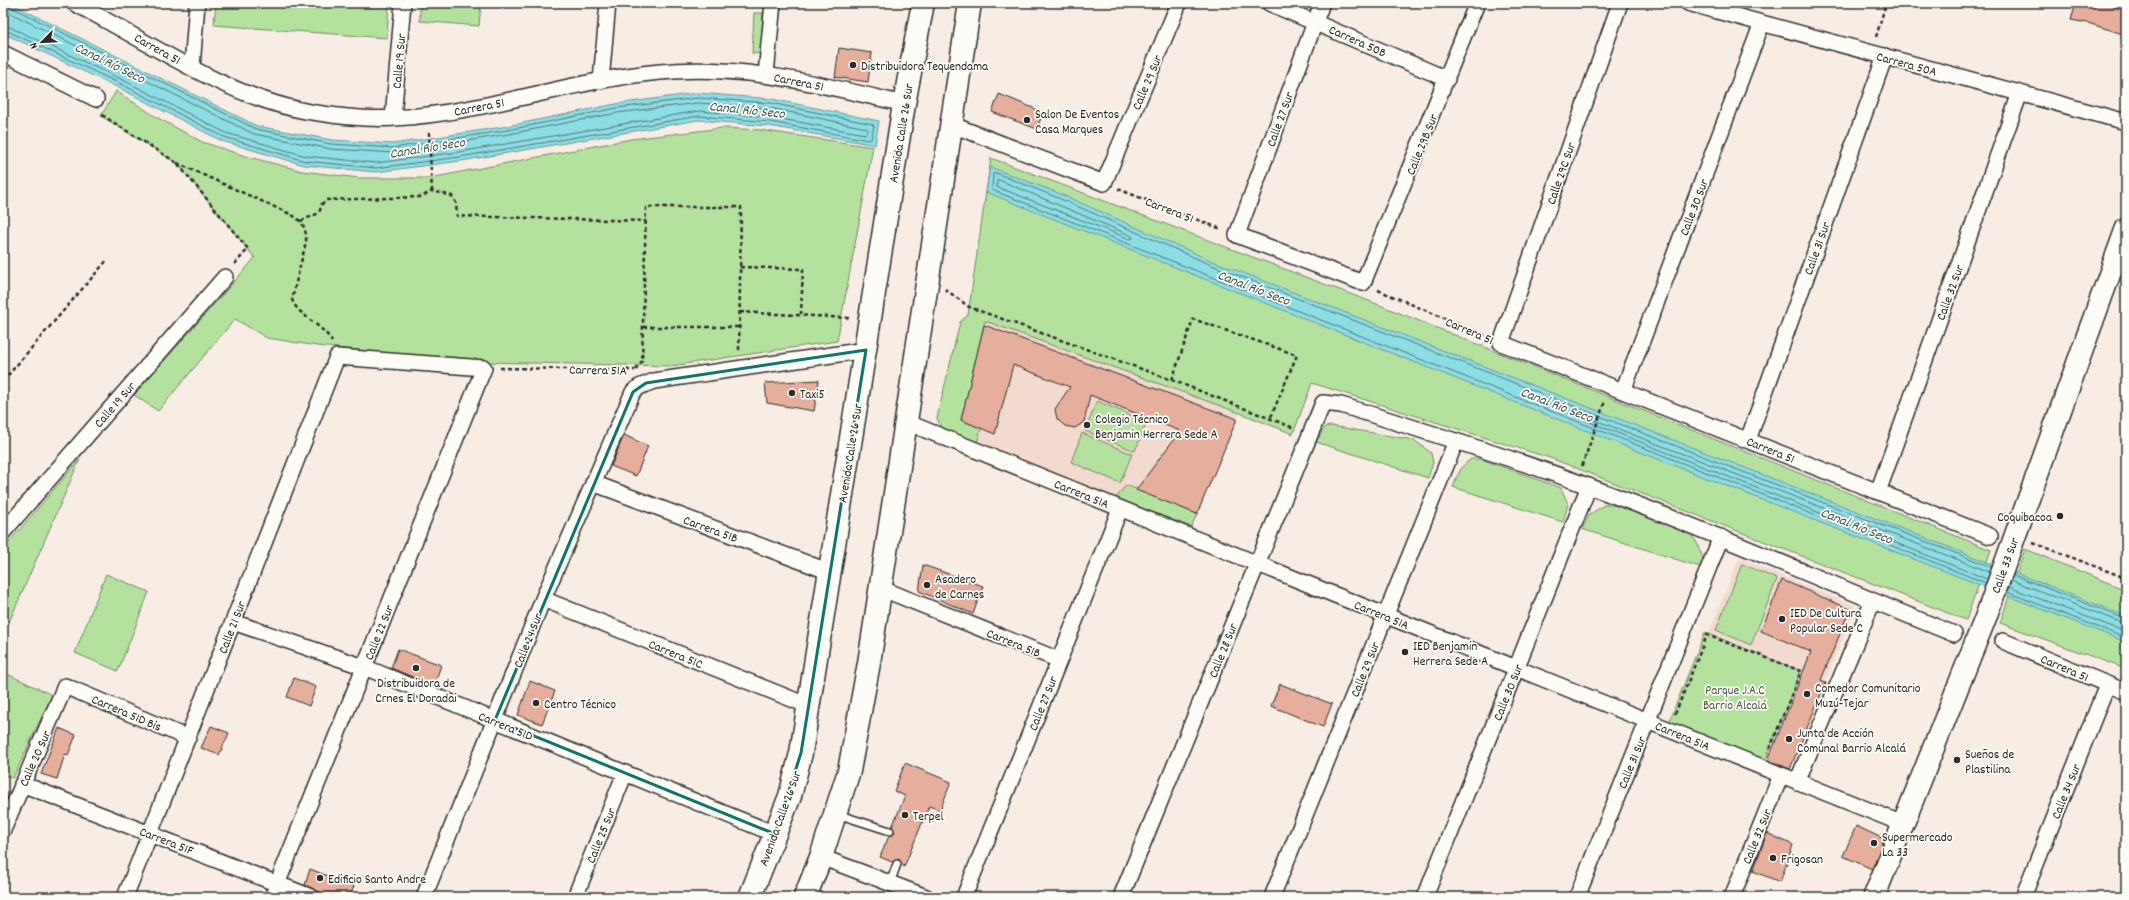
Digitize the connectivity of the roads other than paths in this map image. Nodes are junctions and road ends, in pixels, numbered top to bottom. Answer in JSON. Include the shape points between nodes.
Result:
{"nodes":[{"id":1,"x":74,"y":3,"type":"edge"},
{"id":2,"x":197,"y":3,"type":"edge"},
{"id":3,"x":403,"y":3,"type":"edge"},
{"id":4,"x":608,"y":3,"type":"edge"},
{"id":5,"x":773,"y":3,"type":"edge"},
{"id":6,"x":923,"y":3,"type":"edge"},
{"id":7,"x":970,"y":3,"type":"edge"},
{"id":8,"x":1179,"y":3,"type":"edge"},
{"id":9,"x":1269,"y":3,"type":"edge"},
{"id":10,"x":1322,"y":3,"type":"edge"},
{"id":11,"x":1477,"y":3,"type":"edge"},
{"id":12,"x":1620,"y":3,"type":"edge"},
{"id":13,"x":1688,"y":3,"type":"edge"},
{"id":14,"x":1315,"y":21,"type":"junction"},
{"id":15,"x":1762,"y":23,"type":"junction"},
{"id":16,"x":3,"y":53,"type":"edge"},
{"id":17,"x":1878,"y":55,"type":"junction"},
{"id":18,"x":192,"y":67,"type":"junction"},
{"id":19,"x":766,"y":74,"type":"junction"},
{"id":20,"x":1447,"y":79,"type":"junction"},
{"id":21,"x":601,"y":81,"type":"junction"},
{"id":22,"x":2020,"y":93,"type":"junction"},
{"id":23,"x":96,"y":98,"type":"road end"},
{"id":24,"x":904,"y":104,"type":"junction"},
{"id":25,"x":393,"y":118,"type":"junction"},
{"id":26,"x":2126,"y":122,"type":"edge"},
{"id":27,"x":950,"y":124,"type":"junction"},
{"id":28,"x":2126,"y":229,"type":"edge"},
{"id":29,"x":225,"y":277,"type":"road end"},
{"id":30,"x":1363,"y":284,"type":"joint"},
{"id":31,"x":1501,"y":343,"type":"joint"},
{"id":32,"x":866,"y":350,"type":"junction"},
{"id":33,"x":484,"y":368,"type":"joint"},
{"id":34,"x":639,"y":386,"type":"joint"},
{"id":35,"x":1623,"y":391,"type":"junction"},
{"id":36,"x":906,"y":422,"type":"junction"},
{"id":37,"x":1748,"y":440,"type":"junction"},
{"id":38,"x":1456,"y":441,"type":"junction"},
{"id":39,"x":593,"y":483,"type":"junction"},
{"id":40,"x":1589,"y":486,"type":"junction"},
{"id":41,"x":1878,"y":492,"type":"junction"},
{"id":42,"x":1120,"y":509,"type":"junction"},
{"id":43,"x":3,"y":532,"type":"edge"},
{"id":44,"x":1990,"y":536,"type":"dead end"},
{"id":45,"x":1721,"y":537,"type":"junction"},
{"id":46,"x":1257,"y":564,"type":"junction"},
{"id":47,"x":830,"y":572,"type":"junction"},
{"id":48,"x":880,"y":588,"type":"junction"},
{"id":49,"x":543,"y":599,"type":"junction"},
{"id":50,"x":1873,"y":601,"type":"junction"},
{"id":51,"x":1386,"y":616,"type":"junction"},
{"id":52,"x":234,"y":622,"type":"junction"},
{"id":53,"x":1954,"y":634,"type":"dead end"},
{"id":54,"x":2003,"y":641,"type":"dead end"},
{"id":55,"x":1060,"y":660,"type":"junction"},
{"id":56,"x":364,"y":667,"type":"junction"},
{"id":57,"x":1516,"y":668,"type":"junction"},
{"id":58,"x":2107,"y":685,"type":"junction"},
{"id":59,"x":65,"y":686,"type":"joint"},
{"id":60,"x":2126,"y":692,"type":"edge"},
{"id":61,"x":809,"y":706,"type":"junction"},
{"id":62,"x":494,"y":720,"type":"junction"},
{"id":63,"x":1648,"y":721,"type":"junction"},
{"id":64,"x":188,"y":738,"type":"junction"},
{"id":65,"x":625,"y":773,"type":"junction"},
{"id":66,"x":1781,"y":775,"type":"junction"},
{"id":67,"x":1798,"y":782,"type":"junction"},
{"id":68,"x":22,"y":784,"type":"junction"},
{"id":69,"x":835,"y":814,"type":"junction"},
{"id":70,"x":1903,"y":824,"type":"junction"},
{"id":71,"x":3,"y":830,"type":"edge"},
{"id":72,"x":890,"y":831,"type":"dead end"},
{"id":73,"x":150,"y":834,"type":"junction"},
{"id":74,"x":775,"y":834,"type":"junction"},
{"id":75,"x":821,"y":857,"type":"junction"},
{"id":76,"x":897,"y":864,"type":"dead end"},
{"id":77,"x":890,"y":883,"type":"junction"},
{"id":78,"x":275,"y":890,"type":"edge"},
{"id":79,"x":125,"y":897,"type":"edge"},
{"id":80,"x":311,"y":897,"type":"edge"},
{"id":81,"x":424,"y":897,"type":"edge"},
{"id":82,"x":575,"y":897,"type":"edge"},
{"id":83,"x":750,"y":897,"type":"edge"},
{"id":84,"x":805,"y":897,"type":"edge"},
{"id":85,"x":926,"y":897,"type":"edge"},
{"id":86,"x":964,"y":897,"type":"edge"},
{"id":87,"x":1121,"y":897,"type":"edge"},
{"id":88,"x":1272,"y":897,"type":"edge"},
{"id":89,"x":1425,"y":897,"type":"edge"},
{"id":90,"x":1577,"y":897,"type":"edge"},
{"id":91,"x":1732,"y":897,"type":"edge"},
{"id":92,"x":1874,"y":897,"type":"edge"},
{"id":93,"x":2023,"y":897,"type":"edge"}],
"edges":[{"from":1,"to":18,"type":"street","name":"Carrera 51"},
{"from":2,"to":18,"type":"street"},
{"from":3,"to":25,"type":"street","name":"Calle 19 Sur"},
{"from":4,"to":21,"type":"street"},
{"from":5,"to":19,"type":"street"},
{"from":6,"to":24,"type":"main road","name":"Avenida Calle 26 Sur"},
{"from":7,"to":27,"type":"main road"},
{"from":8,"to":27,"type":"street","name":"Calle 29 Sur","via":[[1104,183]]},
{"from":9,"to":14,"type":"street","name":"Carrera 50B"},
{"from":10,"to":14,"type":"street","name":"Calle 27 Sur"},
{"from":11,"to":20,"type":"street","name":"Calle 29B Sur"},
{"from":12,"to":31,"type":"street","name":"Calle 29C Sur"},
{"from":13,"to":15,"type":"street","name":"Carrera 50A"},
{"from":14,"to":20,"type":"street","name":"Carrera 50B"},
{"from":14,"to":30,"type":"street","name":"Calle 27 Sur","via":[[1237,235]]},
{"from":15,"to":17,"type":"street","name":"Carrera 50A"},
{"from":15,"to":35,"type":"street","name":"Calle 30 Sur"},
{"from":16,"to":23,"type":"street"},
{"from":17,"to":22,"type":"street","name":"Carrera 50A"},
{"from":17,"to":37,"type":"street","name":"Calle 31 Sur"},
{"from":18,"to":25,"type":"street","name":"Carrera 51","via":[[251,96],[275,104],[349,117]]},
{"from":19,"to":21,"type":"street","name":"Carrera 51","via":[[706,70],[659,72]]},
{"from":19,"to":24,"type":"street","name":"Carrera 51"},
{"from":20,"to":30,"type":"street","name":"Calle 29B Sur"},
{"from":21,"to":25,"type":"street","name":"Carrera 51","via":[[428,115]]},
{"from":22,"to":26,"type":"street","name":"Carrera 50A"},
{"from":22,"to":41,"type":"street","name":"Calle 32 Sur"},
{"from":24,"to":32,"type":"main road","name":"Avenida Calle 26 Sur"},
{"from":27,"to":36,"type":"main road"},
{"from":28,"to":70,"type":"street","name":"Calle 33 Sur","via":[[1985,619]]},
{"from":29,"to":43,"type":"street","name":"Calle 19 Sur"},
{"from":31,"to":35,"type":"street","name":"Carrera 51"},
{"from":32,"to":34,"type":"street","name":"Carrera 51A","via":[[654,381]]},
{"from":32,"to":47,"type":"main road","name":"Avenida Calle 26 Sur"},
{"from":33,"to":52,"type":"street","name":"Calle 21 Sur","via":[[337,357]]},
{"from":33,"to":56,"type":"street","name":"Calle 22 Sur"},
{"from":34,"to":39,"type":"street","name":"Calle 24 Sur","via":[[630,398]]},
{"from":35,"to":37,"type":"street","name":"Carrera 51"},
{"from":36,"to":42,"type":"street","name":"Carrera 51A"},
{"from":36,"to":48,"type":"main road"},
{"from":37,"to":41,"type":"street","name":"Carrera 51"},
{"from":38,"to":40,"type":"street"},
{"from":38,"to":46,"type":"street","name":"Calle 28 Sur","via":[[1341,405],[1323,403]]},
{"from":38,"to":51,"type":"street","name":"Calle 29 Sur"},
{"from":39,"to":47,"type":"street","name":"Carrera 51B"},
{"from":39,"to":49,"type":"street","name":"Calle 24 Sur"},
{"from":40,"to":45,"type":"street"},
{"from":40,"to":57,"type":"street","name":"Calle 30 Sur"},
{"from":41,"to":44,"type":"street","name":"Carrera 51"},
{"from":42,"to":46,"type":"street","name":"Carrera 51A"},
{"from":42,"to":55,"type":"street","name":"Calle 27 Sur"},
{"from":45,"to":50,"type":"street"},
{"from":45,"to":63,"type":"street","name":"Calle 31 Sur"},
{"from":46,"to":51,"type":"street","name":"Carrera 51A"},
{"from":46,"to":87,"type":"street","name":"Calle 28 Sur"},
{"from":47,"to":61,"type":"main road","name":"Avenida Calle 26 Sur"},
{"from":48,"to":55,"type":"street","name":"Carrera 51B"},
{"from":48,"to":69,"type":"main road","via":[[854,749]]},
{"from":49,"to":61,"type":"street","name":"Carrera 51C"},
{"from":49,"to":62,"type":"street","name":"Calle 24 Sur"},
{"from":50,"to":53,"type":"street"},
{"from":50,"to":67,"type":"street"},
{"from":51,"to":57,"type":"street","name":"Carrera 51A"},
{"from":51,"to":88,"type":"street","name":"Calle 29 Sur"},
{"from":52,"to":56,"type":"street","name":"Carrera 51D"},
{"from":52,"to":64,"type":"street","name":"Calle 21 Sur"},
{"from":54,"to":58,"type":"street","name":"Carrera 51"},
{"from":55,"to":86,"type":"street","name":"Calle 27 Sur"},
{"from":56,"to":62,"type":"street","name":"Carrera 51D"},
{"from":56,"to":78,"type":"street","name":"Calle 22 Sur"},
{"from":57,"to":63,"type":"street","name":"Carrera 51A"},
{"from":57,"to":89,"type":"street","name":"Calle 30 Sur"},
{"from":58,"to":60,"type":"street","name":"Carrera 51"},
{"from":58,"to":93,"type":"street","name":"Calle 34 Sur"},
{"from":59,"to":64,"type":"street","name":"Carrera 51D Bis"},
{"from":59,"to":68,"type":"street","name":"Calle 20 Sur"},
{"from":61,"to":74,"type":"main road","name":"Avenida Calle 26 Sur","via":[[796,775]]},
{"from":62,"to":65,"type":"street","name":"Carrera 51D"},
{"from":62,"to":81,"type":"street","name":"Calle 24 Sur"},
{"from":63,"to":66,"type":"street","name":"Carrera 51A"},
{"from":63,"to":90,"type":"street","name":"Calle 31 Sur"},
{"from":64,"to":73,"type":"street","name":"Calle 21 Sur"},
{"from":65,"to":74,"type":"street","name":"Carrera 51D"},
{"from":65,"to":82,"type":"street","name":"Calle 25 Sur"},
{"from":66,"to":67,"type":"street","name":"Carrera 51A"},
{"from":66,"to":91,"type":"street","name":"Calle 32 Sur"},
{"from":67,"to":70,"type":"street","name":"Carrera 51A"},
{"from":68,"to":71,"type":"street","name":"Calle 20 Sur"},
{"from":68,"to":73,"type":"street","name":"Carrera 51F"},
{"from":69,"to":72,"type":"lane"},
{"from":69,"to":75,"type":"main road"},
{"from":70,"to":92,"type":"street","name":"Calle 33 Sur"},
{"from":73,"to":78,"type":"street","name":"Carrera 51F"},
{"from":73,"to":79,"type":"street","name":"Calle 21 Sur"},
{"from":74,"to":83,"type":"main road","name":"Avenida Calle 26 Sur"},
{"from":75,"to":77,"type":"street"},
{"from":75,"to":84,"type":"main road"},
{"from":76,"to":77,"type":"lane"},
{"from":77,"to":85,"type":"street"},
{"from":78,"to":80,"type":"street","name":"Carrera 51F"}]}
